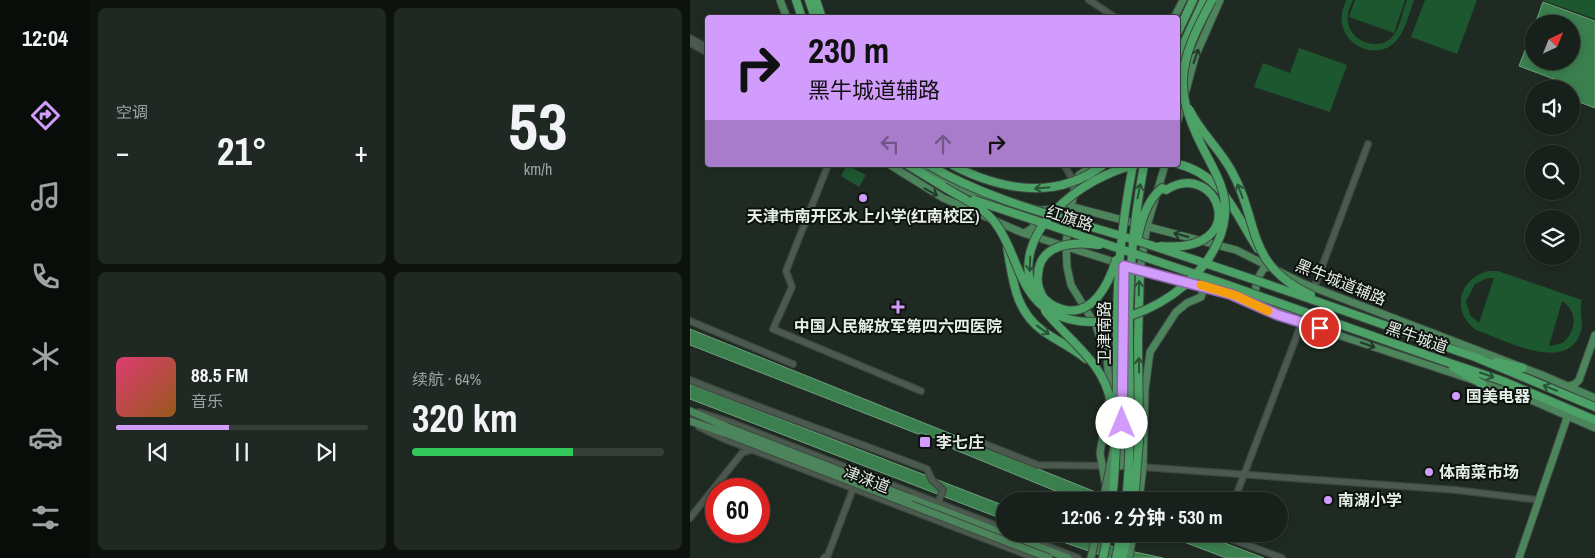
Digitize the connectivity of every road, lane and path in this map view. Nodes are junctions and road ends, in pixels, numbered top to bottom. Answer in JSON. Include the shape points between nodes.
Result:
{"nodes":[{"id":1,"x":780,"y":0,"type":"edge"},
{"id":2,"x":796,"y":0,"type":"edge"},
{"id":3,"x":808,"y":0,"type":"edge"},
{"id":4,"x":816,"y":0,"type":"edge"},
{"id":5,"x":1089,"y":0,"type":"edge"},
{"id":6,"x":1183,"y":0,"type":"edge"},
{"id":7,"x":1193,"y":0,"type":"edge"},
{"id":8,"x":1204,"y":0,"type":"edge"},
{"id":9,"x":1212,"y":0,"type":"edge"},
{"id":10,"x":1220,"y":0,"type":"edge"},
{"id":11,"x":785,"y":15,"type":"edge"},
{"id":12,"x":801,"y":15,"type":"edge"},
{"id":13,"x":814,"y":15,"type":"edge"},
{"id":14,"x":815,"y":15,"type":"edge"},
{"id":15,"x":821,"y":15,"type":"edge"},
{"id":16,"x":1112,"y":15,"type":"edge"},
{"id":17,"x":1179,"y":15,"type":"edge"},
{"id":18,"x":1180,"y":17,"type":"edge"},
{"id":19,"x":690,"y":38,"type":"edge"},
{"id":20,"x":690,"y":43,"type":"edge"},
{"id":21,"x":705,"y":46,"type":"edge"},
{"id":22,"x":705,"y":51,"type":"edge"},
{"id":23,"x":1180,"y":51,"type":"edge"},
{"id":24,"x":1182,"y":91,"type":"junction"},
{"id":25,"x":1180,"y":113,"type":"edge"},
{"id":26,"x":1368,"y":144,"type":"dead end"},
{"id":27,"x":1180,"y":165,"type":"edge"},
{"id":28,"x":827,"y":167,"type":"edge"},
{"id":29,"x":893,"y":167,"type":"edge"},
{"id":30,"x":911,"y":167,"type":"edge"},
{"id":31,"x":923,"y":167,"type":"edge"},
{"id":32,"x":932,"y":167,"type":"edge"},
{"id":33,"x":957,"y":167,"type":"edge"},
{"id":34,"x":1066,"y":167,"type":"edge"},
{"id":35,"x":1091,"y":167,"type":"edge"},
{"id":36,"x":1100,"y":167,"type":"edge"},
{"id":37,"x":1129,"y":167,"type":"edge"},
{"id":38,"x":1134,"y":167,"type":"edge"},
{"id":39,"x":1144,"y":167,"type":"edge"},
{"id":40,"x":1164,"y":167,"type":"edge"},
{"id":41,"x":1076,"y":176,"type":"junction"},
{"id":42,"x":944,"y":187,"type":"junction"},
{"id":43,"x":959,"y":188,"type":"junction"},
{"id":44,"x":952,"y":203,"type":"junction"},
{"id":45,"x":1071,"y":207,"type":"junction"},
{"id":46,"x":1030,"y":212,"type":"junction"},
{"id":47,"x":1147,"y":226,"type":"junction"},
{"id":48,"x":1023,"y":233,"type":"junction"},
{"id":49,"x":1005,"y":240,"type":"junction"},
{"id":50,"x":1150,"y":245,"type":"junction"},
{"id":51,"x":1118,"y":247,"type":"junction"},
{"id":52,"x":1066,"y":251,"type":"junction"},
{"id":53,"x":1259,"y":256,"type":"junction"},
{"id":54,"x":1128,"y":265,"type":"junction"},
{"id":55,"x":1270,"y":267,"type":"junction"},
{"id":56,"x":1140,"y":270,"type":"junction"},
{"id":57,"x":1232,"y":274,"type":"joint"},
{"id":58,"x":1228,"y":285,"type":"joint"},
{"id":59,"x":1205,"y":286,"type":"junction"},
{"id":60,"x":1314,"y":288,"type":"junction"},
{"id":61,"x":1237,"y":296,"type":"junction"},
{"id":62,"x":1330,"y":305,"type":"junction"},
{"id":63,"x":690,"y":321,"type":"edge"},
{"id":64,"x":1302,"y":322,"type":"junction"},
{"id":65,"x":1595,"y":335,"type":"edge"},
{"id":66,"x":1595,"y":346,"type":"edge"},
{"id":67,"x":1475,"y":357,"type":"junction"},
{"id":68,"x":1438,"y":359,"type":"junction"},
{"id":69,"x":793,"y":364,"type":"dead end"},
{"id":70,"x":1093,"y":365,"type":"junction"},
{"id":71,"x":1523,"y":368,"type":"junction"},
{"id":72,"x":690,"y":380,"type":"edge"},
{"id":73,"x":1482,"y":384,"type":"junction"},
{"id":74,"x":1568,"y":386,"type":"junction"},
{"id":75,"x":921,"y":391,"type":"dead end"},
{"id":76,"x":1586,"y":393,"type":"junction"},
{"id":77,"x":1595,"y":398,"type":"edge"},
{"id":78,"x":1595,"y":407,"type":"edge"},
{"id":79,"x":690,"y":411,"type":"edge"},
{"id":80,"x":1568,"y":415,"type":"junction"},
{"id":81,"x":1595,"y":420,"type":"edge"},
{"id":82,"x":690,"y":422,"type":"edge"},
{"id":83,"x":1595,"y":428,"type":"edge"},
{"id":84,"x":726,"y":430,"type":"junction"},
{"id":85,"x":1119,"y":430,"type":"junction"},
{"id":86,"x":732,"y":442,"type":"junction"},
{"id":87,"x":985,"y":444,"type":"dead end"},
{"id":88,"x":1115,"y":444,"type":"junction"},
{"id":89,"x":753,"y":450,"type":"junction"},
{"id":90,"x":1101,"y":466,"type":"junction"},
{"id":91,"x":1121,"y":466,"type":"junction"},
{"id":92,"x":1143,"y":467,"type":"junction"},
{"id":93,"x":859,"y":472,"type":"junction"},
{"id":94,"x":1245,"y":473,"type":"junction"},
{"id":95,"x":853,"y":488,"type":"junction"},
{"id":96,"x":1105,"y":492,"type":"edge"},
{"id":97,"x":1109,"y":492,"type":"edge"},
{"id":98,"x":1112,"y":492,"type":"edge"},
{"id":99,"x":1127,"y":492,"type":"edge"},
{"id":100,"x":1135,"y":492,"type":"edge"},
{"id":101,"x":1140,"y":492,"type":"edge"},
{"id":102,"x":1238,"y":492,"type":"edge"},
{"id":103,"x":1539,"y":500,"type":"junction"},
{"id":104,"x":938,"y":502,"type":"junction"},
{"id":105,"x":690,"y":513,"type":"edge"},
{"id":106,"x":690,"y":518,"type":"edge"},
{"id":107,"x":996,"y":526,"type":"edge"},
{"id":108,"x":1037,"y":542,"type":"edge"},
{"id":109,"x":1094,"y":542,"type":"edge"},
{"id":110,"x":1108,"y":542,"type":"edge"},
{"id":111,"x":1119,"y":542,"type":"edge"},
{"id":112,"x":1126,"y":542,"type":"edge"},
{"id":113,"x":1132,"y":542,"type":"edge"},
{"id":114,"x":1239,"y":542,"type":"edge"},
{"id":115,"x":824,"y":558,"type":"edge"},
{"id":116,"x":1035,"y":558,"type":"edge"},
{"id":117,"x":1049,"y":558,"type":"edge"},
{"id":118,"x":1068,"y":558,"type":"edge"},
{"id":119,"x":1078,"y":558,"type":"edge"},
{"id":120,"x":1091,"y":558,"type":"edge"},
{"id":121,"x":1104,"y":558,"type":"edge"},
{"id":122,"x":1116,"y":558,"type":"edge"},
{"id":123,"x":1122,"y":558,"type":"edge"},
{"id":124,"x":1129,"y":558,"type":"edge"},
{"id":125,"x":1282,"y":558,"type":"edge"},
{"id":126,"x":1519,"y":558,"type":"edge"}],
"edges":[{"from":1,"to":11,"type":"main road"},
{"from":2,"to":12,"type":"highway"},
{"from":3,"to":13,"type":"highway"},
{"from":4,"to":14,"type":"main road"},
{"from":4,"to":15,"type":"highway"},
{"from":5,"to":16,"type":"street"},
{"from":6,"to":17,"type":"main road"},
{"from":7,"to":18,"type":"highway"},
{"from":8,"to":23,"type":"highway"},
{"from":9,"to":24,"type":"highway","bridge":true,"via":[[1187,56]]},
{"from":25,"to":10,"type":"main road","one_way":true,"via":[[1195,57]]},
{"from":19,"to":21,"type":"street"},
{"from":20,"to":22,"type":"street"},
{"from":24,"to":49,"type":"highway","bridge":true,"via":[[1189,120],[1222,186],[1225,209],[1218,240],[1203,266],[1185,285],[1166,299],[1131,315],[1098,321],[1069,319],[1050,311],[1032,295]]},
{"from":53,"to":24,"type":"highway","one_way":true,"bridge":true,"via":[[1242,194],[1232,171],[1195,120]]},
{"from":26,"to":60,"type":"street"},
{"from":27,"to":53,"type":"highway","bridge":true,"via":[[1197,171],[1221,189],[1235,208]]},
{"from":28,"to":75,"type":"street","via":[[786,271],[792,287],[773,329]]},
{"from":29,"to":44,"type":"main road","one_way":true},
{"from":30,"to":42,"type":"highway","name":"红旗路"},
{"from":31,"to":43,"type":"main road"},
{"from":32,"to":50,"type":"highway","name":"红旗路","bridge":true,"via":[[990,194]]},
{"from":36,"to":33,"type":"highway","one_way":true,"bridge":true,"via":[[1066,184],[1029,189],[995,183]]},
{"from":34,"to":41,"type":"street"},
{"from":35,"to":41,"type":"main road"},
{"from":37,"to":70,"type":"highway","one_way":true,"bridge":true,"via":[[1094,180],[1066,200],[1042,228],[1030,256],[1031,283],[1039,303]]},
{"from":38,"to":51,"type":"highway","name":"卫津南路","bridge":true},
{"from":54,"to":39,"type":"highway","name":"卫津南路","one_way":true,"bridge":true},
{"from":40,"to":47,"type":"main road"},
{"from":41,"to":45,"type":"main road"},
{"from":42,"to":49,"type":"highway","bridge":true,"via":[[987,214]]},
{"from":42,"to":51,"type":"highway","name":"红旗路","bridge":true,"via":[[980,203]]},
{"from":43,"to":44,"type":"main road"},
{"from":43,"to":46,"type":"main road"},
{"from":44,"to":48,"type":"main road"},
{"from":45,"to":46,"type":"main road"},
{"from":45,"to":47,"type":"main road","name":"黑牛城道辅路"},
{"from":45,"to":52,"type":"main road"},
{"from":46,"to":48,"type":"main road","via":[[1035,216],[1034,226]]},
{"from":53,"to":47,"type":"main road","name":"黑牛城道辅路","one_way":true},
{"from":47,"to":56,"type":"main road"},
{"from":48,"to":52,"type":"main road"},
{"from":49,"to":70,"type":"highway","one_way":true,"bridge":true,"via":[[1014,289],[1022,309],[1042,330]]},
{"from":50,"to":54,"type":"highway","bridge":true,"via":[[1182,248],[1210,236],[1217,226],[1219,214],[1211,194],[1201,186],[1188,183],[1160,190],[1142,219]]},
{"from":50,"to":57,"type":"highway","name":"红旗路","bridge":true},
{"from":51,"to":51,"type":"highway","bridge":true,"via":[[1107,285],[1090,304],[1064,310],[1043,296],[1038,285],[1038,272],[1041,261],[1052,249],[1074,243]]},
{"from":51,"to":58,"type":"highway","name":"红旗路","bridge":true},
{"from":51,"to":85,"type":"highway","name":"卫津南路","bridge":true},
{"from":52,"to":54,"type":"main road"},
{"from":52,"to":90,"type":"main road","via":[[1071,285],[1096,326],[1107,357],[1110,389],[1101,444]]},
{"from":53,"to":55,"type":"main road","name":"黑牛城道辅路"},
{"from":53,"to":61,"type":"main road","via":[[1258,271],[1249,296]]},
{"from":53,"to":62,"type":"highway","bridge":true,"via":[[1286,281]]},
{"from":54,"to":56,"type":"main road"},
{"from":54,"to":85,"type":"main road"},
{"from":54,"to":99,"type":"highway","name":"卫津南路","bridge":true,"via":[[1130,452]]},
{"from":55,"to":60,"type":"main road","name":"黑牛城道辅路"},
{"from":55,"to":64,"type":"main road","via":[[1261,272],[1256,297]]},
{"from":56,"to":59,"type":"main road"},
{"from":100,"to":56,"type":"highway","one_way":true,"bridge":true,"via":[[1139,440]]},
{"from":57,"to":62,"type":"highway","name":"黑牛城道","bridge":true},
{"from":58,"to":68,"type":"highway","name":"黑牛城道","bridge":true},
{"from":59,"to":61,"type":"main road"},
{"from":59,"to":92,"type":"main road","via":[[1201,296],[1176,312],[1150,352],[1145,390]]},
{"from":60,"to":71,"type":"main road","name":"黑牛城道辅路"},
{"from":61,"to":64,"type":"main road"},
{"from":62,"to":67,"type":"highway","name":"黑牛城道","bridge":true},
{"from":63,"to":69,"type":"street"},
{"from":64,"to":73,"type":"main road","one_way":true},
{"from":64,"to":94,"type":"street"},
{"from":65,"to":74,"type":"main road","via":[[1579,380]]},
{"from":66,"to":76,"type":"main road","via":[[1582,381]]},
{"from":67,"to":71,"type":"highway"},
{"from":78,"to":67,"type":"highway","name":"黑牛城道","one_way":true},
{"from":68,"to":73,"type":"highway"},
{"from":68,"to":81,"type":"highway","name":"黑牛城道","one_way":true,"via":[[1503,380]]},
{"from":70,"to":85,"type":"highway","bridge":true,"via":[[1108,389]]},
{"from":71,"to":74,"type":"main road","name":"黑牛城道辅路"},
{"from":72,"to":104,"type":"street","via":[[926,469],[943,490]]},
{"from":73,"to":80,"type":"main road"},
{"from":74,"to":76,"type":"main road","name":"黑牛城道辅路"},
{"from":76,"to":77,"type":"main road","name":"黑牛城道辅路"},
{"from":79,"to":84,"type":"main road","name":"津涞道"},
{"from":79,"to":93,"type":"street","name":"津涞道","via":[[730,422]]},
{"from":80,"to":83,"type":"main road"},
{"from":80,"to":103,"type":"main road"},
{"from":82,"to":84,"type":"main road","name":"津涞道"},
{"from":82,"to":86,"type":"street","name":"津涞道"},
{"from":84,"to":117,"type":"main road","bridge":true},
{"from":84,"to":118,"type":"main road","bridge":true},
{"from":85,"to":88,"type":"highway","name":"卫津南路","bridge":true},
{"from":85,"to":91,"type":"main road"},
{"from":85,"to":92,"type":"main road"},
{"from":86,"to":89,"type":"street","name":"津涞道"},
{"from":86,"to":105,"type":"street","via":[[738,453]]},
{"from":87,"to":90,"type":"street","via":[[1038,465]]},
{"from":88,"to":96,"type":"main road","bridge":true},
{"from":88,"to":98,"type":"highway","name":"卫津南路","bridge":true},
{"from":89,"to":95,"type":"street","name":"津涞道"},
{"from":89,"to":106,"type":"street","via":[[742,453]]},
{"from":90,"to":91,"type":"street"},
{"from":90,"to":97,"type":"main road"},
{"from":91,"to":92,"type":"street"},
{"from":92,"to":94,"type":"street"},
{"from":92,"to":101,"type":"main road"},
{"from":93,"to":95,"type":"street"},
{"from":93,"to":104,"type":"street","name":"津涞道"},
{"from":94,"to":102,"type":"street"},
{"from":94,"to":103,"type":"street"},
{"from":95,"to":115,"type":"street","via":[[828,555]]},
{"from":95,"to":116,"type":"street","name":"津涞道"},
{"from":103,"to":126,"type":"main road"},
{"from":104,"to":107,"type":"street","name":"津涞道"},
{"from":108,"to":119,"type":"street"},
{"from":109,"to":120,"type":"main road"},
{"from":110,"to":121,"type":"highway"},
{"from":111,"to":122,"type":"highway"},
{"from":112,"to":123,"type":"highway"},
{"from":113,"to":124,"type":"main road"},
{"from":114,"to":125,"type":"street"}]}
